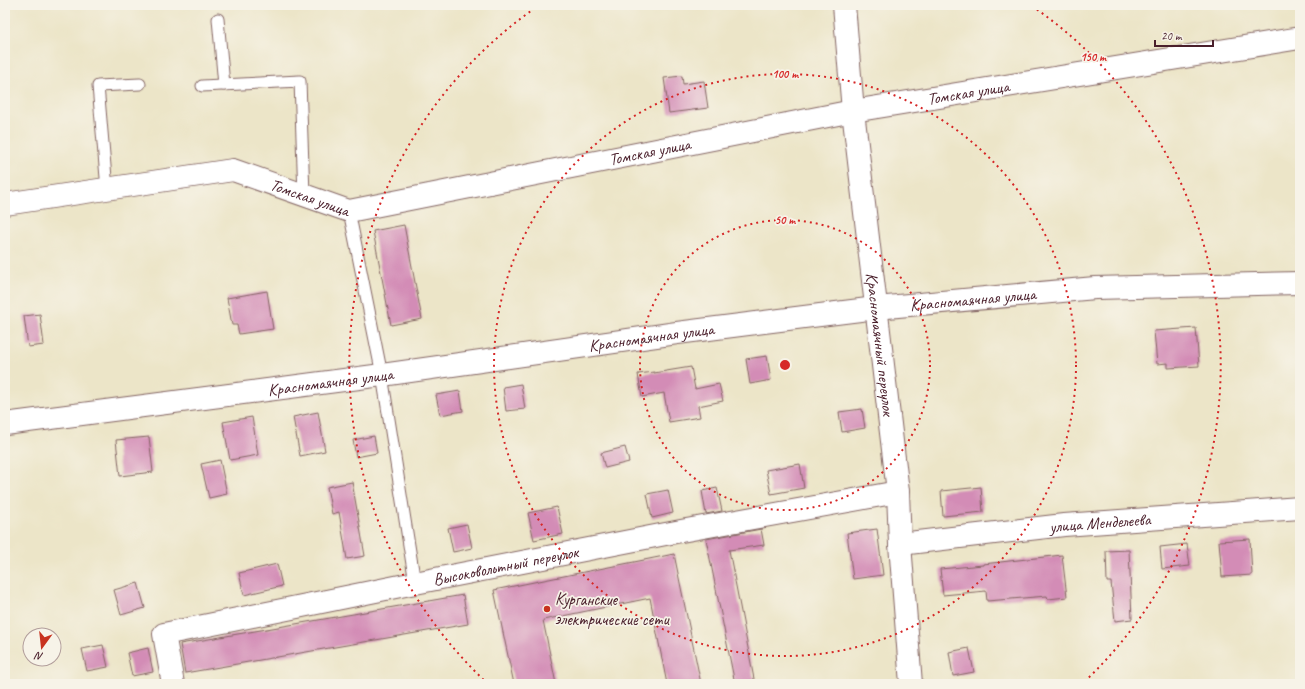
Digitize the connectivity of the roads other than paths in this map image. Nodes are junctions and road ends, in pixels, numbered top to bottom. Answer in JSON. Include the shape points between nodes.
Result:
{"nodes":[{"id":1,"x":844,"y":5,"type":"edge"},
{"id":2,"x":218,"y":19,"type":"dead end"},
{"id":3,"x":1300,"y":38,"type":"edge"},
{"id":4,"x":140,"y":84,"type":"dead end"},
{"id":5,"x":224,"y":85,"type":"junction"},
{"id":6,"x":202,"y":86,"type":"dead end"},
{"id":7,"x":853,"y":111,"type":"junction"},
{"id":8,"x":107,"y":189,"type":"junction"},
{"id":9,"x":304,"y":195,"type":"junction"},
{"id":10,"x":5,"y":204,"type":"edge"},
{"id":11,"x":349,"y":211,"type":"junction"},
{"id":12,"x":1300,"y":283,"type":"edge"},
{"id":13,"x":876,"y":308,"type":"junction"},
{"id":14,"x":382,"y":375,"type":"junction"},
{"id":15,"x":5,"y":424,"type":"edge"},
{"id":16,"x":898,"y":492,"type":"junction"},
{"id":17,"x":1300,"y":508,"type":"edge"},
{"id":18,"x":900,"y":544,"type":"junction"},
{"id":19,"x":415,"y":583,"type":"junction"},
{"id":20,"x":173,"y":684,"type":"edge"},
{"id":21,"x":911,"y":684,"type":"edge"}],
"edges":[{"from":1,"to":7,"type":"street","name":"Красномаячный переулок"},
{"from":2,"to":5,"type":"lane"},
{"from":3,"to":7,"type":"street","name":"Томская улица"},
{"from":4,"to":8,"type":"lane","via":[[98,86]]},
{"from":5,"to":6,"type":"lane"},
{"from":5,"to":9,"type":"lane","via":[[300,82]]},
{"from":7,"to":11,"type":"street","name":"Томская улица"},
{"from":7,"to":13,"type":"street","name":"Красномаячный переулок"},
{"from":8,"to":9,"type":"street","name":"Томская улица","via":[[233,170]]},
{"from":8,"to":10,"type":"street","name":"Томская улица"},
{"from":9,"to":11,"type":"street","name":"Томская улица"},
{"from":11,"to":14,"type":"lane"},
{"from":12,"to":13,"type":"street","name":"Красномаячная улица","via":[[1096,288]]},
{"from":13,"to":14,"type":"street","name":"Красномаячная улица"},
{"from":13,"to":16,"type":"street","name":"Красномаячный переулок"},
{"from":14,"to":15,"type":"street","name":"Красномаячная улица"},
{"from":14,"to":19,"type":"lane"},
{"from":16,"to":18,"type":"street","name":"Красномаячный переулок"},
{"from":16,"to":19,"type":"street","name":"Высоковольтный переулок","via":[[680,531]]},
{"from":17,"to":18,"type":"street","name":"улица Менделеева","via":[[1064,525]]},
{"from":18,"to":21,"type":"street","name":"Красномаячный переулок"},
{"from":19,"to":20,"type":"street","name":"Высоковольтный переулок","via":[[164,634]]}]}
